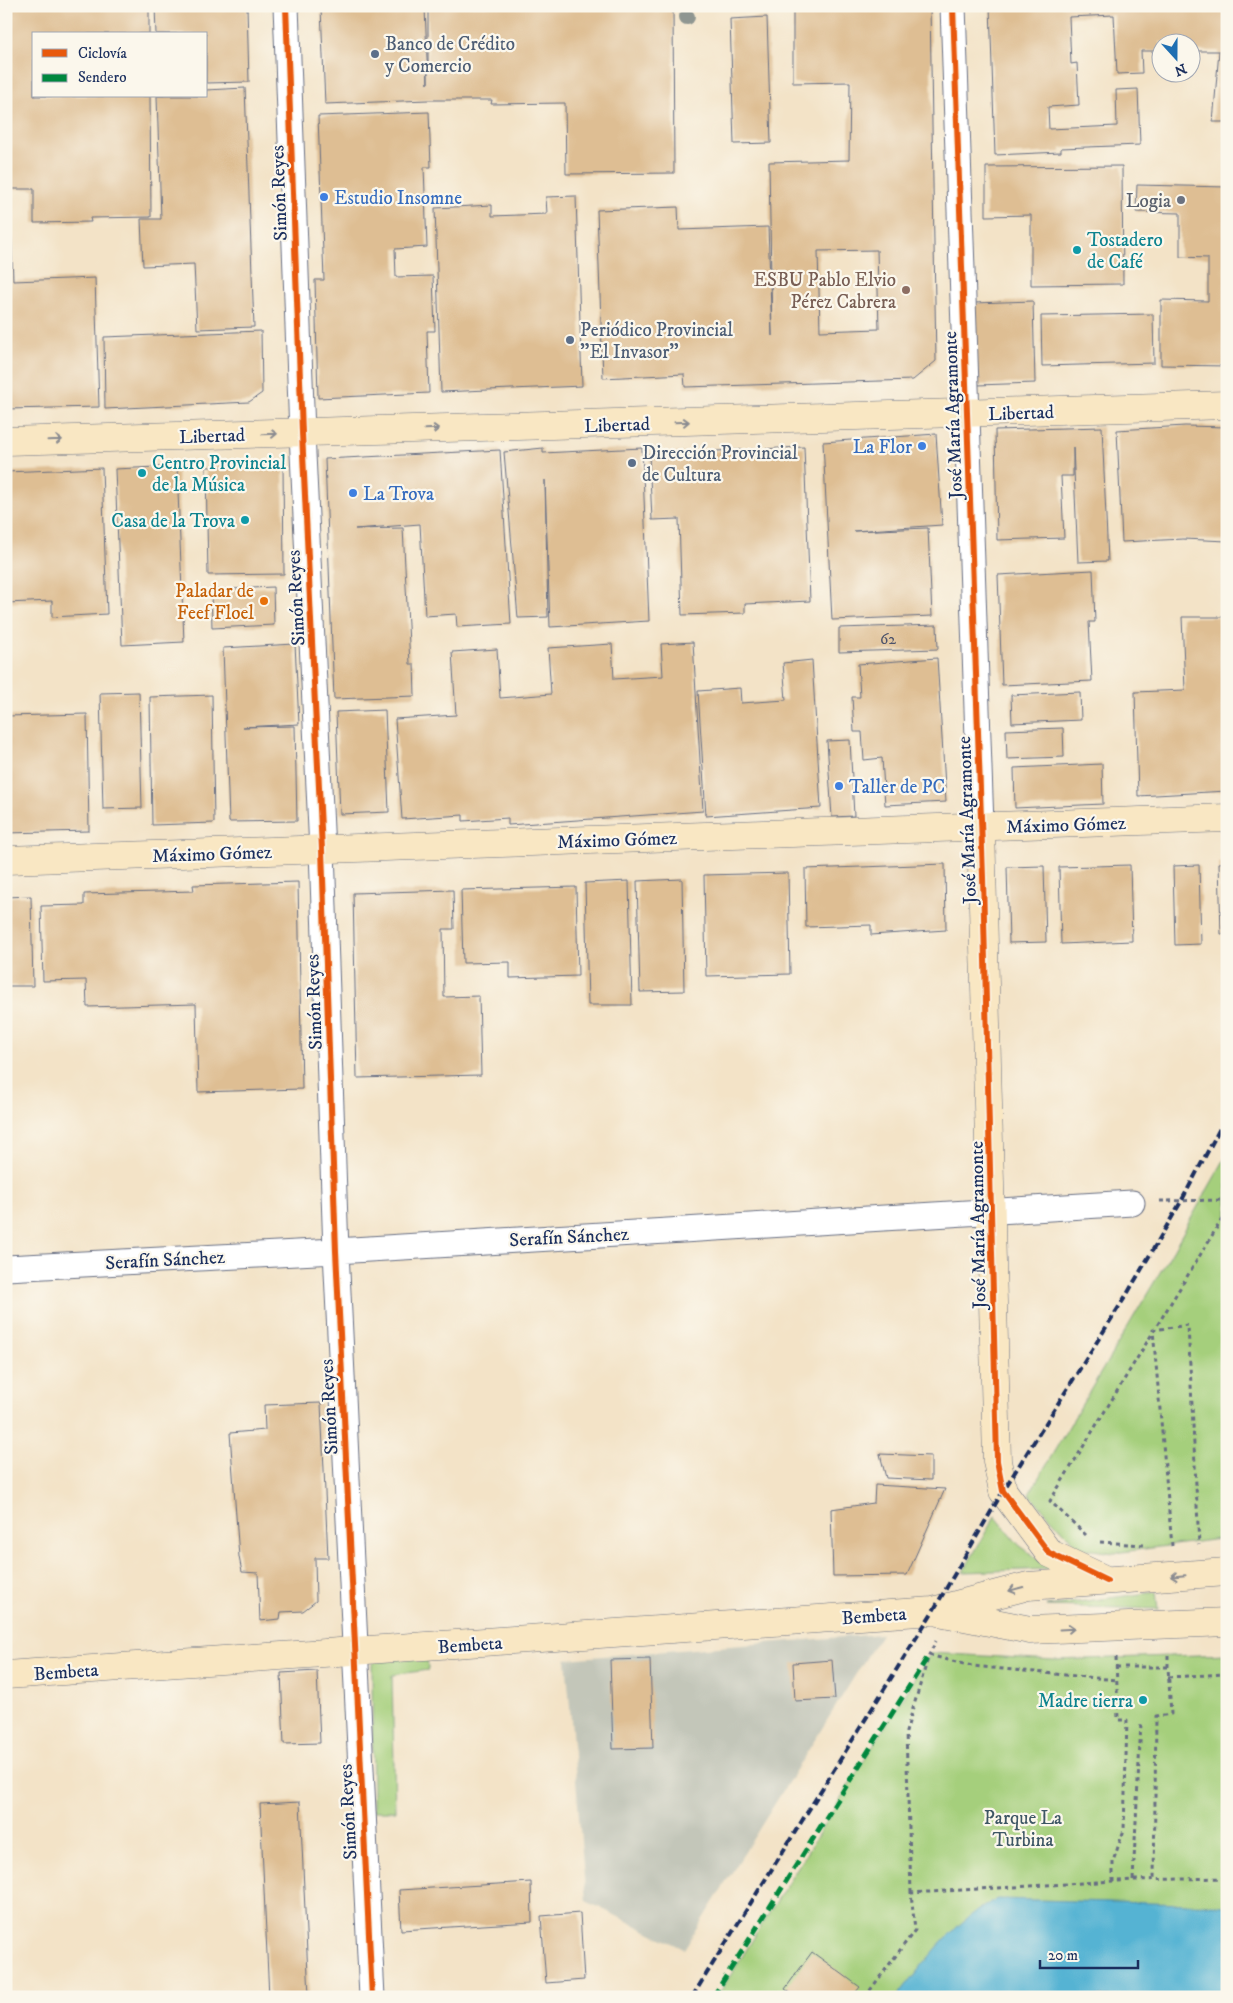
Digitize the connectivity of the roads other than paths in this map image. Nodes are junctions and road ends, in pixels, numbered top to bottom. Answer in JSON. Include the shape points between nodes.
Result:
{"nodes":[{"id":1,"x":286,"y":6,"type":"edge"},
{"id":2,"x":953,"y":6,"type":"edge"},
{"id":3,"x":1227,"y":406,"type":"edge"},
{"id":4,"x":967,"y":413,"type":"junction"},
{"id":5,"x":302,"y":433,"type":"junction"},
{"id":6,"x":6,"y":441,"type":"edge"},
{"id":7,"x":1227,"y":818,"type":"edge"},
{"id":8,"x":981,"y":826,"type":"junction"},
{"id":9,"x":322,"y":850,"type":"junction"},
{"id":10,"x":6,"y":860,"type":"edge"},
{"id":11,"x":1132,"y":1203,"type":"road end"},
{"id":12,"x":992,"y":1211,"type":"junction"},
{"id":13,"x":336,"y":1250,"type":"junction"},
{"id":14,"x":6,"y":1268,"type":"edge"},
{"id":15,"x":1227,"y":1572,"type":"edge"},
{"id":16,"x":1107,"y":1581,"type":"junction"},
{"id":17,"x":942,"y":1612,"type":"junction"},
{"id":18,"x":1227,"y":1622,"type":"edge"},
{"id":19,"x":354,"y":1652,"type":"junction"},
{"id":20,"x":6,"y":1675,"type":"edge"},
{"id":21,"x":372,"y":1997,"type":"edge"}],
"edges":[{"from":1,"to":5,"type":"street","name":"Simón Reyes"},
{"from":2,"to":4,"type":"street","name":"José María Agramonte"},
{"from":3,"to":4,"type":"street","name":"Libertad"},
{"from":5,"to":4,"type":"street","name":"Libertad","one_way":true},
{"from":4,"to":8,"type":"street","name":"José María Agramonte"},
{"from":6,"to":5,"type":"street","name":"Libertad","one_way":true},
{"from":5,"to":9,"type":"street","name":"Simón Reyes"},
{"from":7,"to":8,"type":"street","name":"Máximo Gómez"},
{"from":8,"to":9,"type":"street","name":"Máximo Gómez"},
{"from":8,"to":12,"type":"street","name":"José María Agramonte"},
{"from":9,"to":10,"type":"street","name":"Máximo Gómez"},
{"from":9,"to":13,"type":"street","name":"Simón Reyes"},
{"from":11,"to":12,"type":"street","name":"Serafín Sánchez"},
{"from":12,"to":13,"type":"street","name":"Serafín Sánchez"},
{"from":12,"to":16,"type":"street","name":"José María Agramonte","via":[[997,1461],[1003,1491],[1049,1553]]},
{"from":13,"to":14,"type":"street","name":"Serafín Sánchez"},
{"from":13,"to":19,"type":"street","name":"Simón Reyes"},
{"from":15,"to":16,"type":"street","one_way":true},
{"from":16,"to":17,"type":"street","one_way":true,"via":[[1028,1586]]},
{"from":17,"to":18,"type":"street","one_way":true,"via":[[1030,1630]]},
{"from":17,"to":19,"type":"street","name":"Bembeta"},
{"from":19,"to":20,"type":"street","name":"Bembeta"},
{"from":19,"to":21,"type":"street","name":"Simón Reyes"}]}
